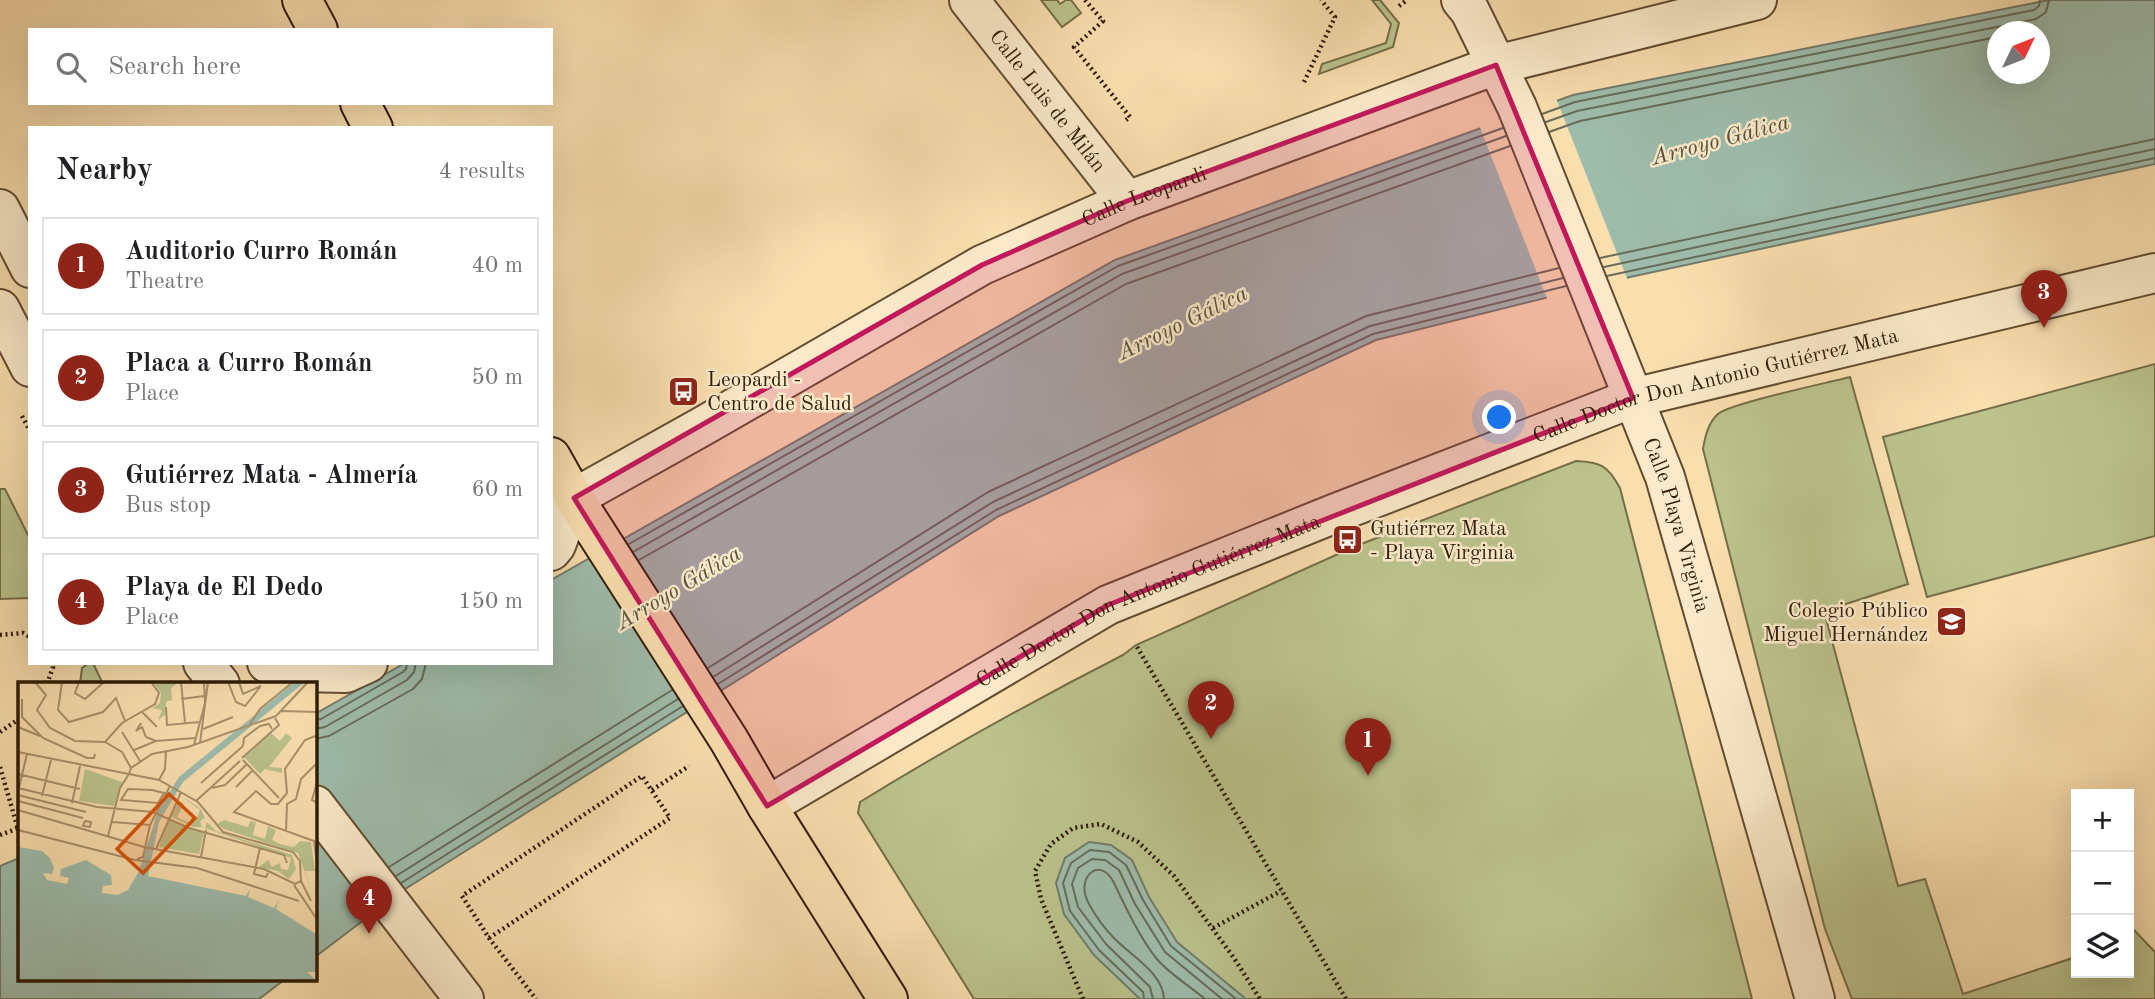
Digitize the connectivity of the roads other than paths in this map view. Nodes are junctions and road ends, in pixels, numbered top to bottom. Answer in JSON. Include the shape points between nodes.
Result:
{"nodes":[{"id":1,"x":302,"y":0,"type":"edge"},
{"id":2,"x":969,"y":0,"type":"edge"},
{"id":3,"x":1461,"y":0,"type":"edge"},
{"id":4,"x":1758,"y":0,"type":"edge"},
{"id":5,"x":317,"y":28,"type":"edge"},
{"id":6,"x":1502,"y":78,"type":"junction"},
{"id":7,"x":360,"y":105,"type":"edge"},
{"id":8,"x":372,"y":126,"type":"edge"},
{"id":9,"x":1127,"y":201,"type":"junction"},
{"id":10,"x":0,"y":209,"type":"edge"},
{"id":11,"x":28,"y":264,"type":"edge"},
{"id":12,"x":2155,"y":273,"type":"edge"},
{"id":13,"x":0,"y":309,"type":"edge"},
{"id":14,"x":28,"y":363,"type":"edge"},
{"id":15,"x":1633,"y":398,"type":"junction"},
{"id":16,"x":553,"y":461,"type":"edge"},
{"id":17,"x":574,"y":498,"type":"junction"},
{"id":18,"x":553,"y":549,"type":"edge"},
{"id":19,"x":205,"y":665,"type":"edge"},
{"id":20,"x":275,"y":665,"type":"edge"},
{"id":21,"x":364,"y":665,"type":"edge"},
{"id":22,"x":218,"y":682,"type":"edge"},
{"id":23,"x":767,"y":806,"type":"junction"},
{"id":24,"x":317,"y":808,"type":"edge"},
{"id":25,"x":464,"y":999,"type":"edge"},
{"id":26,"x":888,"y":999,"type":"edge"},
{"id":27,"x":1815,"y":999,"type":"edge"}],
"edges":[{"from":1,"to":5,"type":"main road"},
{"from":2,"to":9,"type":"street","name":"Calle Luis de Milán"},
{"from":3,"to":6,"type":"street","name":"Calle Playa Virginia"},
{"from":4,"to":6,"type":"street","name":"Calle Leopardi"},
{"from":6,"to":9,"type":"street","name":"Calle Leopardi","via":[[1319,130]]},
{"from":6,"to":15,"type":"street","name":"Calle Playa Virginia"},
{"from":7,"to":8,"type":"main road"},
{"from":9,"to":17,"type":"street","name":"Calle Leopardi","via":[[982,265]]},
{"from":10,"to":11,"type":"street"},
{"from":12,"to":15,"type":"street","name":"Calle Doctor Don Antonio Gutiérrez Mata"},
{"from":13,"to":14,"type":"street"},
{"from":15,"to":23,"type":"street","name":"Calle Doctor Don Antonio Gutiérrez Mata","via":[[1108,605]]},
{"from":15,"to":27,"type":"street","name":"Calle Playa Virginia","via":[[1665,477]]},
{"from":16,"to":17,"type":"main road"},
{"from":17,"to":18,"type":"street"},
{"from":17,"to":23,"type":"main road"},
{"from":19,"to":22,"type":"street"},
{"from":20,"to":21,"type":"street","via":[[346,673]]},
{"from":23,"to":26,"type":"main road"},
{"from":24,"to":25,"type":"street"}]}
